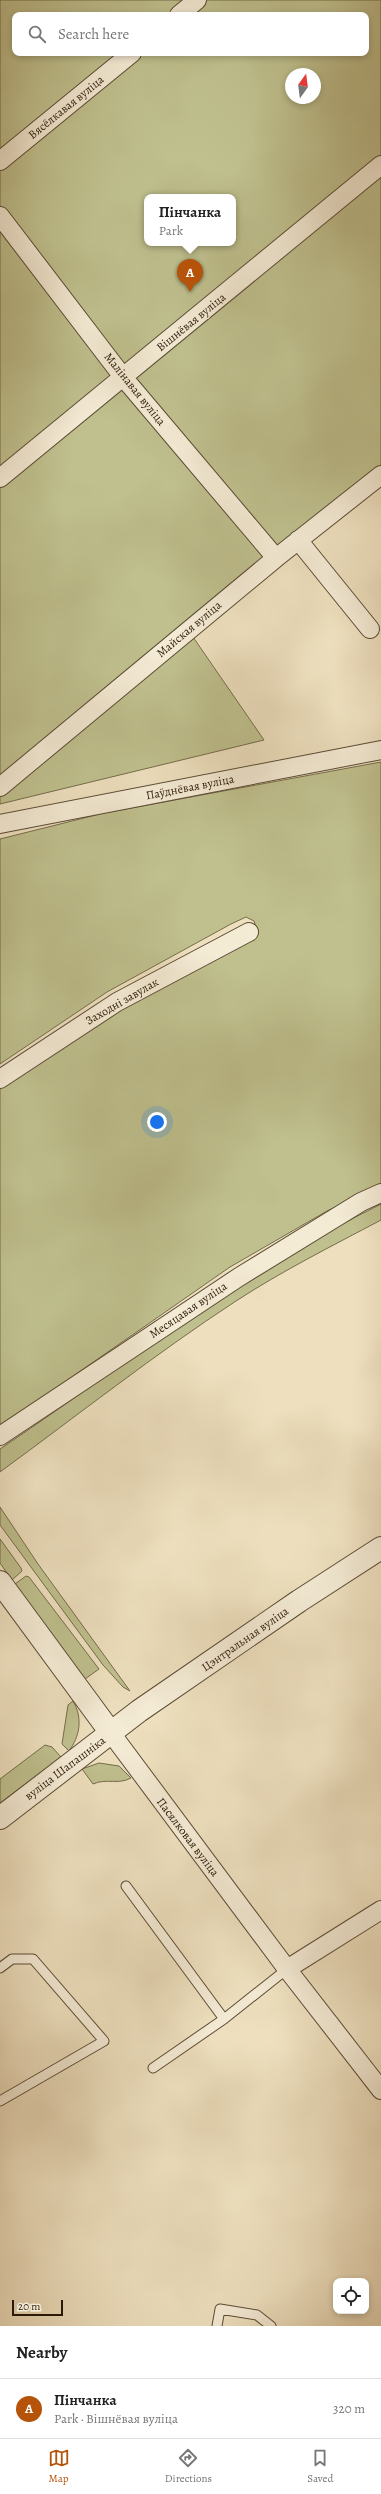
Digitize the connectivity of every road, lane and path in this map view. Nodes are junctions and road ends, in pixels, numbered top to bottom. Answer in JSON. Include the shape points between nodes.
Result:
{"nodes":[{"id":1,"x":197,"y":0,"type":"edge"},
{"id":2,"x":183,"y":12,"type":"edge"},
{"id":3,"x":128,"y":56,"type":"edge"},
{"id":4,"x":0,"y":161,"type":"edge"},
{"id":5,"x":381,"y":165,"type":"edge"},
{"id":6,"x":0,"y":216,"type":"edge"},
{"id":7,"x":124,"y":377,"type":"junction"},
{"id":8,"x":381,"y":475,"type":"edge"},
{"id":9,"x":0,"y":478,"type":"edge"},
{"id":10,"x":298,"y":540,"type":"junction"},
{"id":11,"x":276,"y":558,"type":"junction"},
{"id":12,"x":370,"y":629,"type":"dead end"},
{"id":13,"x":381,"y":750,"type":"edge"},
{"id":14,"x":0,"y":787,"type":"edge"},
{"id":15,"x":0,"y":824,"type":"edge"},
{"id":16,"x":249,"y":932,"type":"dead end"},
{"id":17,"x":0,"y":1079,"type":"edge"},
{"id":18,"x":381,"y":1192,"type":"edge"},
{"id":19,"x":0,"y":1436,"type":"edge"},
{"id":20,"x":381,"y":1548,"type":"edge"},
{"id":21,"x":0,"y":1582,"type":"edge"},
{"id":22,"x":111,"y":1733,"type":"junction"},
{"id":23,"x":0,"y":1818,"type":"edge"},
{"id":24,"x":126,"y":1886,"type":"dead end"},
{"id":25,"x":381,"y":1910,"type":"edge"},
{"id":26,"x":0,"y":1968,"type":"edge"},
{"id":27,"x":287,"y":1970,"type":"junction"},
{"id":28,"x":224,"y":2019,"type":"junction"},
{"id":29,"x":153,"y":2068,"type":"dead end"},
{"id":30,"x":381,"y":2090,"type":"edge"},
{"id":31,"x":0,"y":2101,"type":"edge"},
{"id":32,"x":217,"y":2326,"type":"edge"},
{"id":33,"x":271,"y":2326,"type":"edge"}],
"edges":[{"from":1,"to":2,"type":"street"},
{"from":3,"to":4,"type":"street","name":"Вясёлкавая вуліца"},
{"from":5,"to":7,"type":"street","name":"Вішнёвая вуліца"},
{"from":6,"to":7,"type":"street","name":"Малінавая вуліца"},
{"from":7,"to":9,"type":"street","name":"Вішнёвая вуліца"},
{"from":7,"to":11,"type":"street","name":"Малінавая вуліца"},
{"from":8,"to":10,"type":"street","name":"Майская вуліца"},
{"from":10,"to":11,"type":"street","name":"Майская вуліца"},
{"from":10,"to":12,"type":"street"},
{"from":11,"to":14,"type":"street","name":"Майская вуліца"},
{"from":13,"to":15,"type":"street","name":"Паўднёвая вуліца"},
{"from":16,"to":17,"type":"street","name":"Заходні завулак","via":[[117,1002]]},
{"from":18,"to":19,"type":"street","name":"Месяцавая вуліца","via":[[239,1276]]},
{"from":20,"to":22,"type":"street","name":"Цэнтральная вуліца","via":[[299,1601]]},
{"from":21,"to":22,"type":"street","name":"Пасялковая вуліца"},
{"from":22,"to":23,"type":"street","name":"вуліца Шапашніка"},
{"from":22,"to":27,"type":"street","name":"Пасялковая вуліца"},
{"from":24,"to":28,"type":"lane"},
{"from":25,"to":27,"type":"street"},
{"from":26,"to":31,"type":"lane","via":[[12,1959],[33,1959],[104,2041]]},
{"from":27,"to":28,"type":"lane"},
{"from":27,"to":30,"type":"street","name":"Пасялковая вуліца"},
{"from":28,"to":29,"type":"lane"},
{"from":32,"to":33,"type":"lane","via":[[220,2308],[257,2316]]}]}
